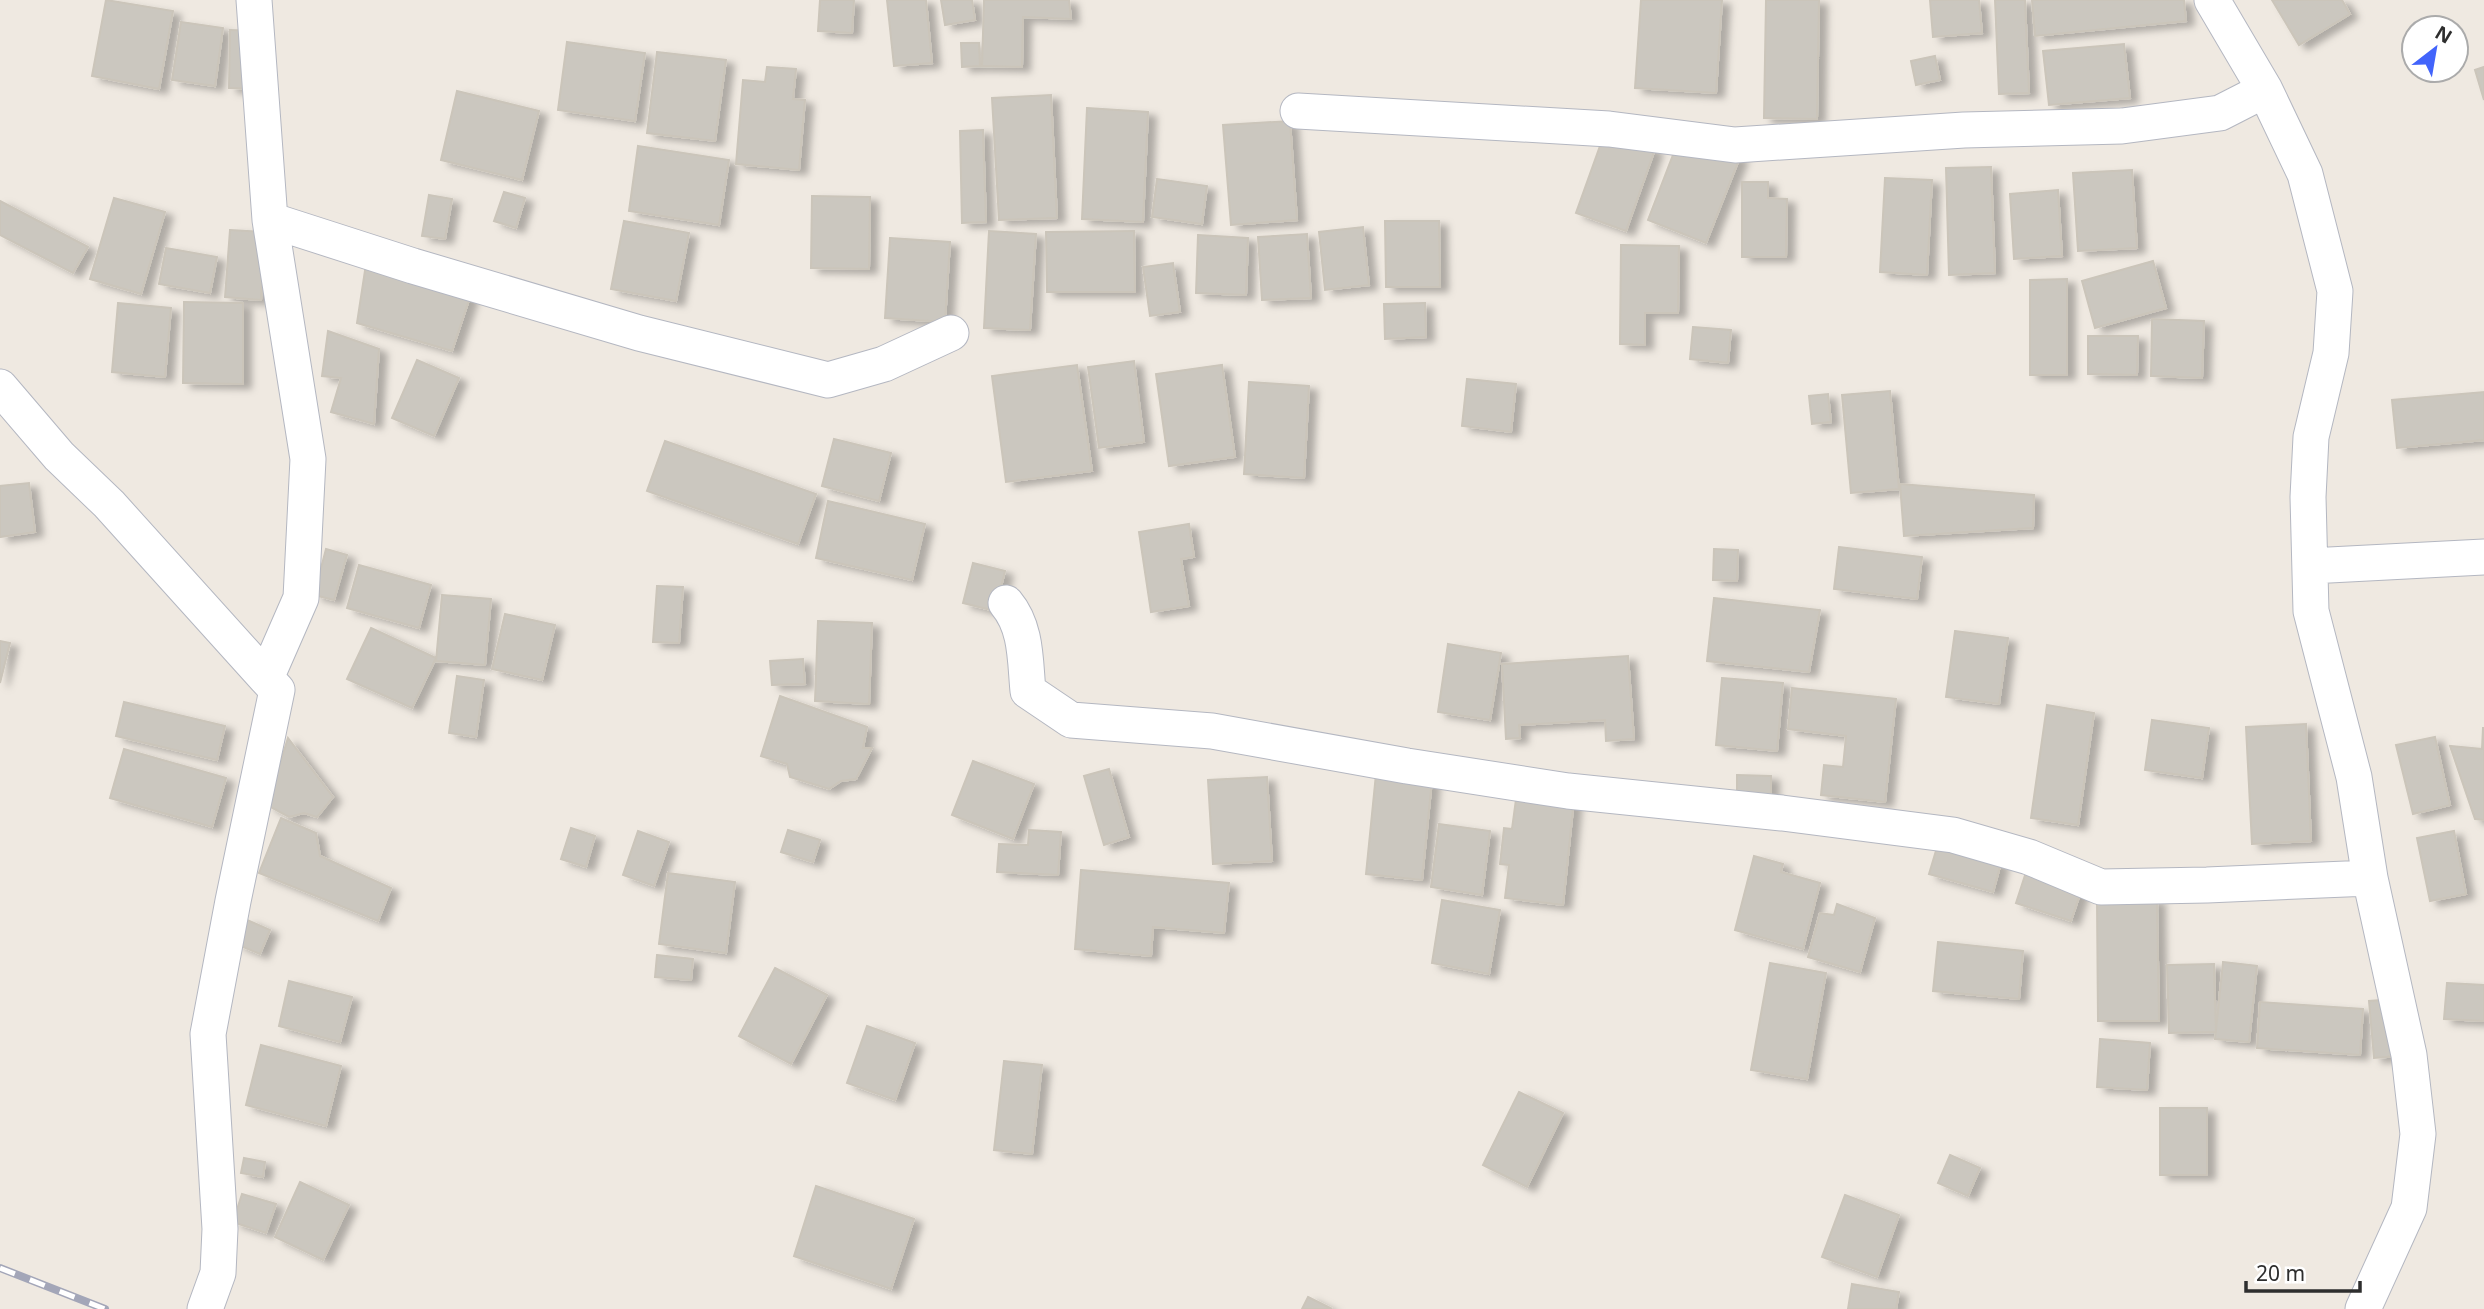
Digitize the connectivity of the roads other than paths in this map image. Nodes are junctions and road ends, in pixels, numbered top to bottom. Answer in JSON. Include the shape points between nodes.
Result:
{"nodes":[{"id":1,"x":254,"y":0,"type":"edge"},
{"id":2,"x":2212,"y":0,"type":"edge"},
{"id":3,"x":2265,"y":90,"type":"junction"},
{"id":4,"x":1298,"y":111,"type":"dead end"},
{"id":5,"x":270,"y":220,"type":"junction"},
{"id":6,"x":951,"y":333,"type":"dead end"},
{"id":7,"x":0,"y":387,"type":"edge"},
{"id":8,"x":2484,"y":556,"type":"edge"},
{"id":9,"x":2310,"y":566,"type":"junction"},
{"id":10,"x":1006,"y":603,"type":"dead end"},
{"id":11,"x":266,"y":678,"type":"junction"},
{"id":12,"x":2370,"y":878,"type":"junction"},
{"id":13,"x":205,"y":1309,"type":"edge"},
{"id":14,"x":2363,"y":1309,"type":"edge"}],
"edges":[{"from":1,"to":5,"type":"street"},
{"from":2,"to":3,"type":"street"},
{"from":3,"to":4,"type":"street","via":[[2220,113],[2122,126],[1964,130],[1735,145],[1609,129]]},
{"from":3,"to":9,"type":"street","via":[[2305,174],[2335,291],[2331,353],[2311,437]]},
{"from":5,"to":6,"type":"street","via":[[639,332],[828,380],[884,364]]},
{"from":5,"to":11,"type":"street","via":[[308,459],[301,598]]},
{"from":7,"to":11,"type":"street"},
{"from":8,"to":9,"type":"street"},
{"from":9,"to":12,"type":"street","via":[[2311,611],[2354,777]]},
{"from":10,"to":12,"type":"street","via":[[1022,632],[1028,691],[1071,720],[1212,731],[1568,791],[1953,835],[2029,857],[2101,887]]},
{"from":11,"to":13,"type":"street","via":[[277,690],[208,1034],[220,1229],[218,1273]]},
{"from":12,"to":14,"type":"street","via":[[2409,1055],[2418,1134],[2409,1208]]}]}
